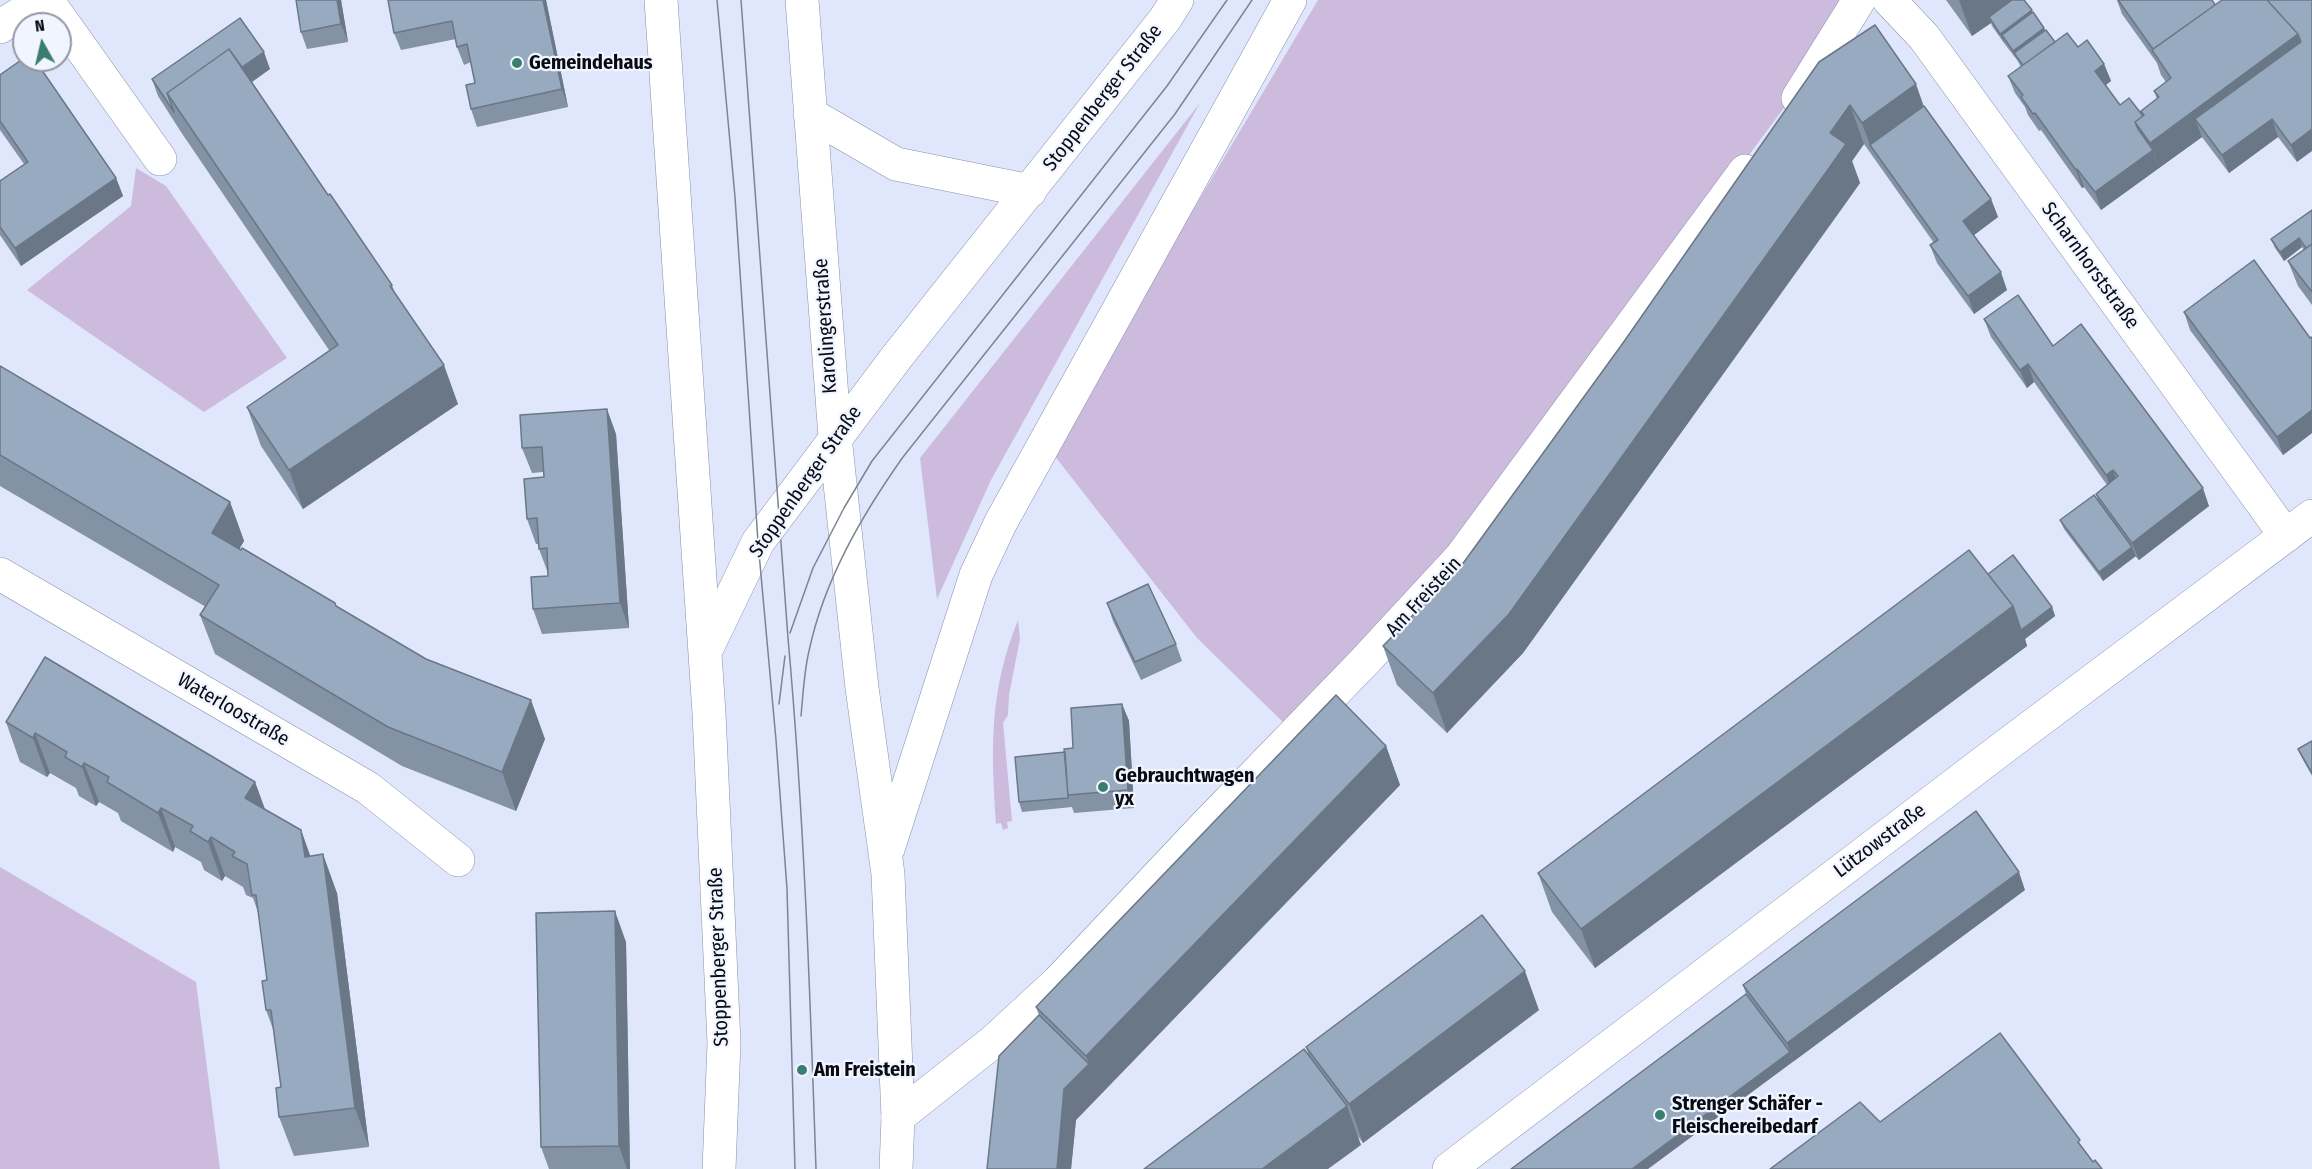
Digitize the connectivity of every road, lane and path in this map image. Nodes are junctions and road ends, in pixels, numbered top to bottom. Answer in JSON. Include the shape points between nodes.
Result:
{"nodes":[{"id":1,"x":41,"y":0,"type":"edge"},
{"id":2,"x":47,"y":0,"type":"edge"},
{"id":3,"x":662,"y":0,"type":"edge"},
{"id":4,"x":802,"y":0,"type":"edge"},
{"id":5,"x":1177,"y":0,"type":"edge"},
{"id":6,"x":1290,"y":0,"type":"edge"},
{"id":7,"x":1859,"y":0,"type":"edge"},
{"id":8,"x":1889,"y":0,"type":"edge"},
{"id":9,"x":0,"y":27,"type":"edge"},
{"id":10,"x":810,"y":114,"type":"junction"},
{"id":11,"x":1780,"y":123,"type":"edge"},
{"id":12,"x":1758,"y":152,"type":"edge"},
{"id":13,"x":160,"y":159,"type":"dead end"},
{"id":14,"x":1030,"y":191,"type":"junction"},
{"id":15,"x":835,"y":437,"type":"junction"},
{"id":16,"x":2312,"y":516,"type":"edge"},
{"id":17,"x":2286,"y":536,"type":"junction"},
{"id":18,"x":0,"y":574,"type":"edge"},
{"id":19,"x":705,"y":652,"type":"junction"},
{"id":20,"x":886,"y":855,"type":"junction"},
{"id":21,"x":458,"y":860,"type":"dead end"},
{"id":22,"x":898,"y":1117,"type":"junction"},
{"id":23,"x":719,"y":1169,"type":"edge"},
{"id":24,"x":896,"y":1169,"type":"edge"},
{"id":25,"x":1449,"y":1169,"type":"edge"}],
"edges":[{"from":1,"to":9,"type":"main road"},
{"from":2,"to":13,"type":"main road"},
{"from":3,"to":19,"type":"main road"},
{"from":4,"to":10,"type":"main road","name":"Karolingerstraße"},
{"from":5,"to":14,"type":"main road","name":"Stoppenberger Straße"},
{"from":6,"to":20,"type":"main road","via":[[1001,522],[976,575]]},
{"from":7,"to":11,"type":"main road"},
{"from":8,"to":17,"type":"main road","name":"Scharnhorststraße","via":[[1924,37]]},
{"from":10,"to":14,"type":"main road","via":[[896,164]]},
{"from":10,"to":15,"type":"main road","name":"Karolingerstraße"},
{"from":12,"to":22,"type":"main road","name":"Am Freistein","via":[[1461,557],[1058,982],[994,1041]]},
{"from":14,"to":15,"type":"main road","name":"Stoppenberger Straße"},
{"from":15,"to":19,"type":"main road","name":"Stoppenberger Straße","via":[[758,542]]},
{"from":15,"to":20,"type":"main road","name":"Karolingerstraße","via":[[862,688]]},
{"from":16,"to":17,"type":"main road","name":"Lützowstraße"},
{"from":17,"to":25,"type":"main road","name":"Lützowstraße"},
{"from":18,"to":21,"type":"main road","name":"Waterloostraße","via":[[368,788]]},
{"from":19,"to":23,"type":"main road","name":"Stoppenberger Straße","via":[[724,1043]]},
{"from":20,"to":22,"type":"main road"},
{"from":22,"to":24,"type":"main road"}]}
